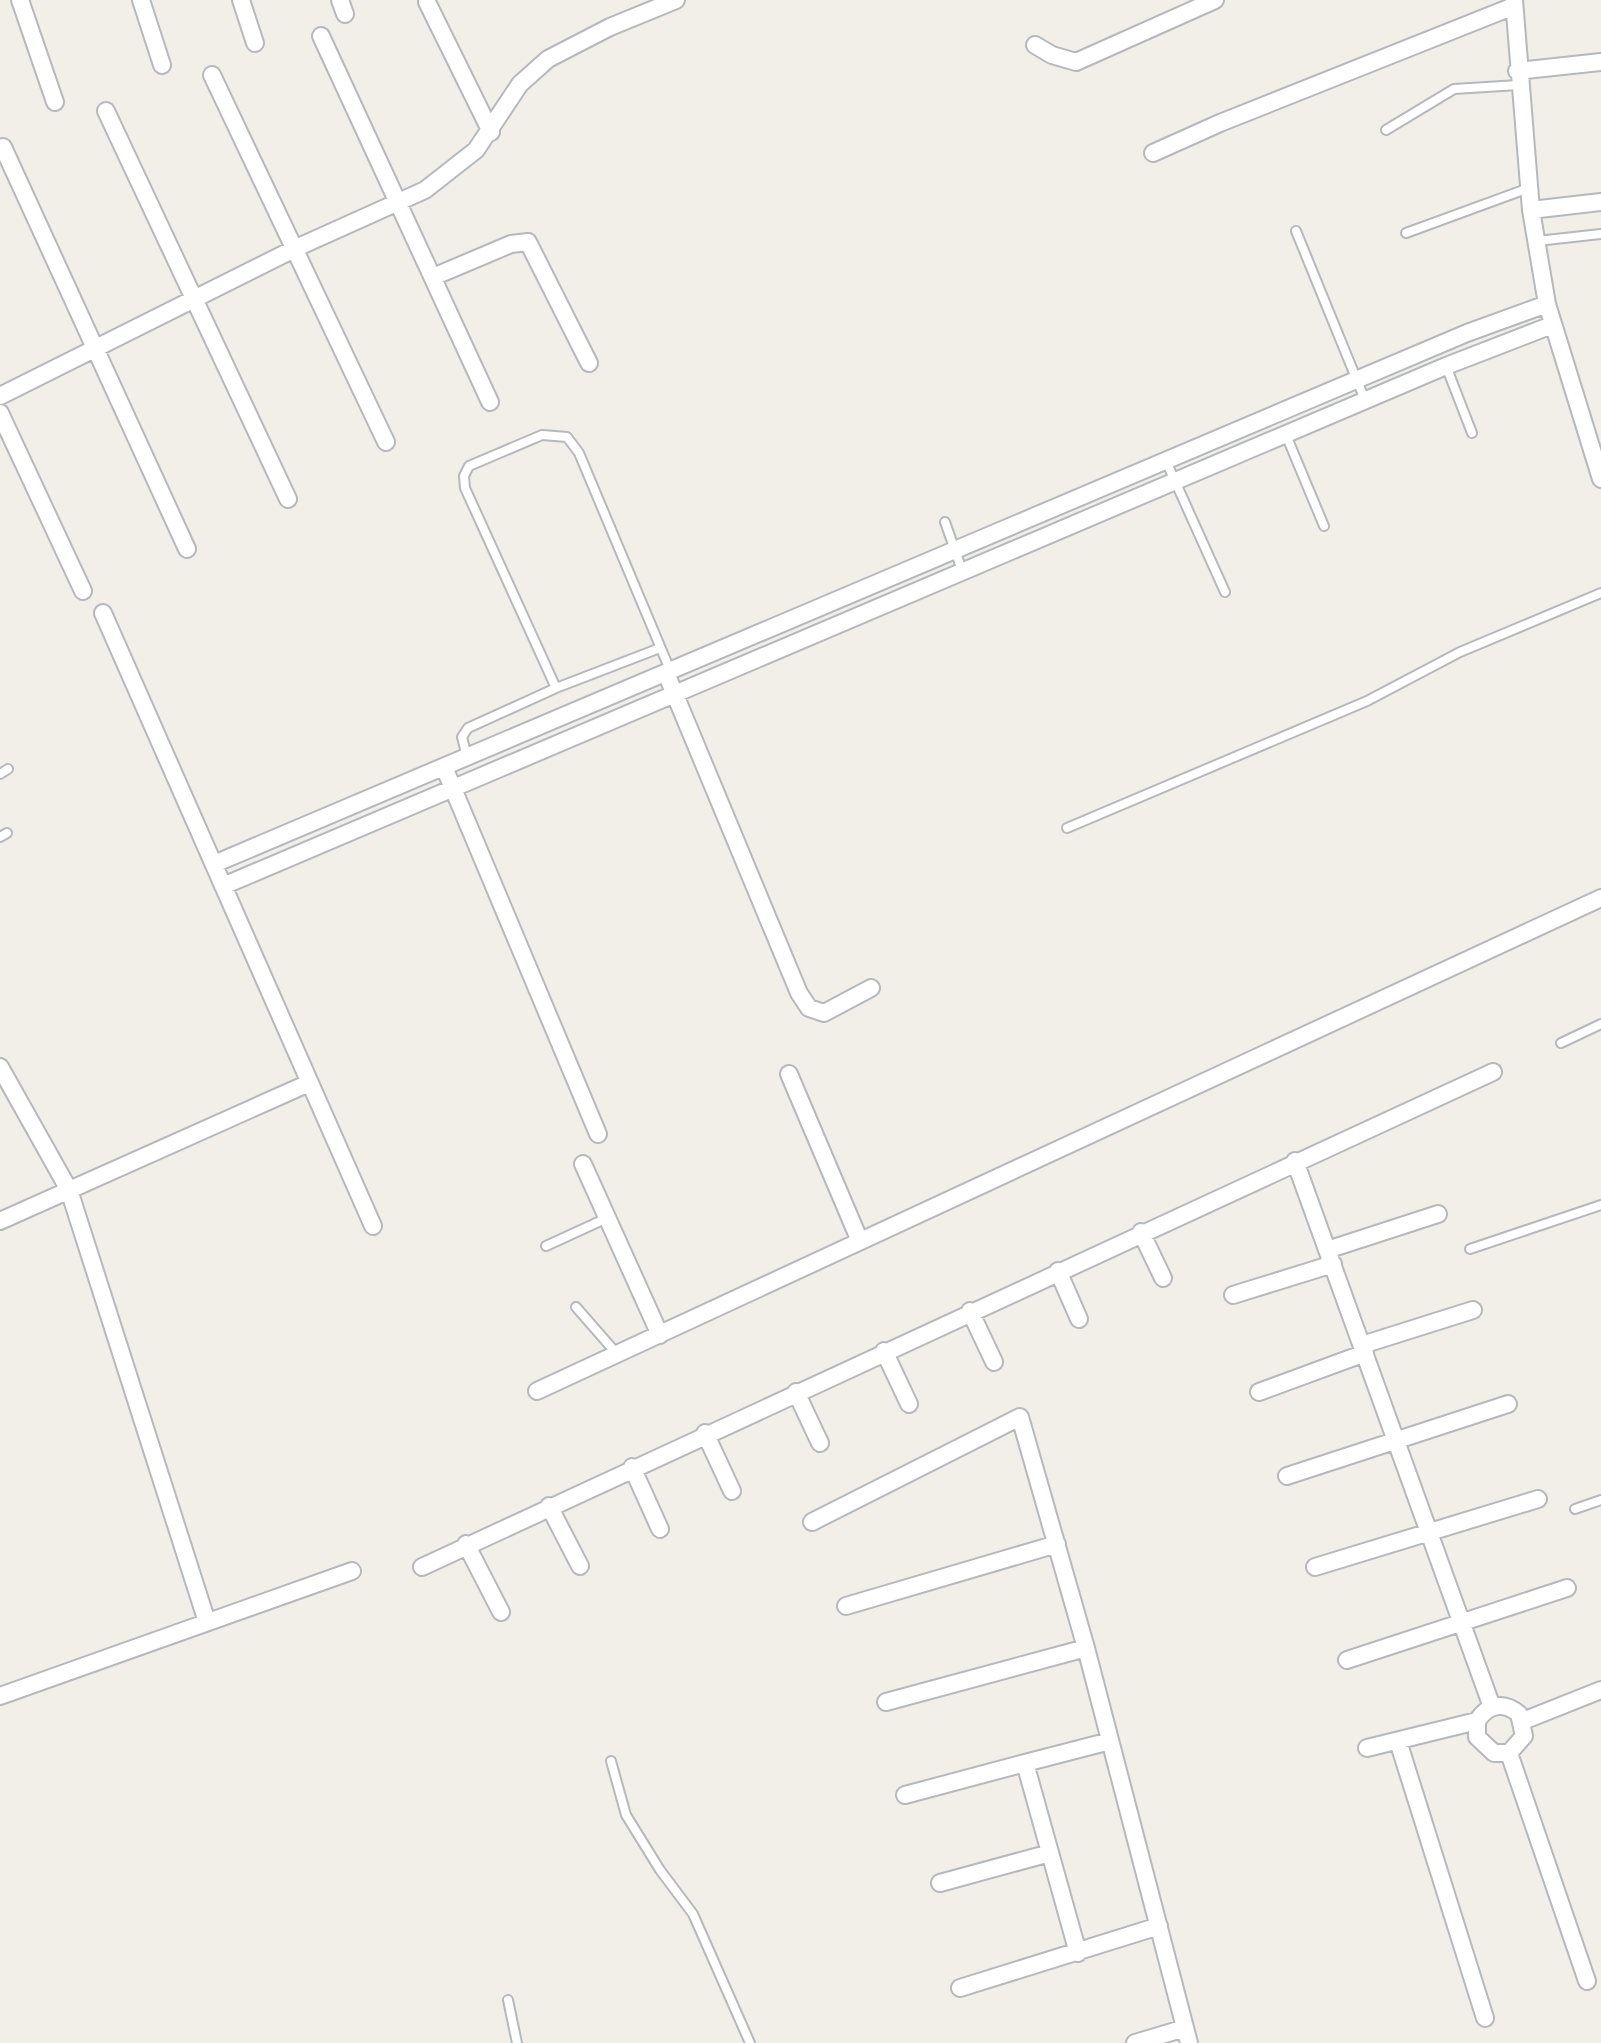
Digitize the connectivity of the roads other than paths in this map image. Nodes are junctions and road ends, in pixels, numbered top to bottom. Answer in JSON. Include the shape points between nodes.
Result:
{"nodes":[{"id":1,"x":20,"y":0,"type":"edge"},
{"id":2,"x":141,"y":0,"type":"edge"},
{"id":3,"x":241,"y":0,"type":"edge"},
{"id":4,"x":676,"y":0,"type":"edge"},
{"id":5,"x":1215,"y":0,"type":"edge"},
{"id":6,"x":427,"y":2,"type":"edge"},
{"id":7,"x":1514,"y":3,"type":"edge"},
{"id":8,"x":321,"y":36,"type":"dead end"},
{"id":9,"x":255,"y":43,"type":"dead end"},
{"id":10,"x":1035,"y":45,"type":"dead end"},
{"id":11,"x":1601,"y":62,"type":"edge"},
{"id":12,"x":162,"y":65,"type":"dead end"},
{"id":13,"x":212,"y":75,"type":"dead end"},
{"id":14,"x":1518,"y":78,"type":"junction"},
{"id":15,"x":55,"y":102,"type":"dead end"},
{"id":16,"x":106,"y":111,"type":"dead end"},
{"id":17,"x":1386,"y":130,"type":"dead end"},
{"id":18,"x":491,"y":132,"type":"junction"},
{"id":19,"x":3,"y":147,"type":"dead end"},
{"id":20,"x":1153,"y":153,"type":"dead end"},
{"id":21,"x":1529,"y":188,"type":"junction"},
{"id":22,"x":399,"y":201,"type":"junction"},
{"id":23,"x":1601,"y":202,"type":"edge"},
{"id":24,"x":1531,"y":210,"type":"junction"},
{"id":25,"x":1296,"y":231,"type":"dead end"},
{"id":26,"x":1406,"y":233,"type":"dead end"},
{"id":27,"x":1601,"y":234,"type":"edge"},
{"id":28,"x":1536,"y":241,"type":"junction"},
{"id":29,"x":296,"y":248,"type":"junction"},
{"id":30,"x":433,"y":277,"type":"junction"},
{"id":31,"x":195,"y":299,"type":"junction"},
{"id":32,"x":1547,"y":304,"type":"junction"},
{"id":33,"x":1552,"y":325,"type":"junction"},
{"id":34,"x":1478,"y":329,"type":"junction"},
{"id":35,"x":94,"y":347,"type":"junction"},
{"id":36,"x":1487,"y":349,"type":"junction"},
{"id":37,"x":589,"y":363,"type":"dead end"},
{"id":38,"x":1446,"y":366,"type":"junction"},
{"id":39,"x":1356,"y":380,"type":"junction"},
{"id":40,"x":0,"y":396,"type":"edge"},
{"id":41,"x":1365,"y":401,"type":"junction"},
{"id":42,"x":490,"y":402,"type":"dead end"},
{"id":43,"x":0,"y":413,"type":"edge"},
{"id":44,"x":1472,"y":433,"type":"dead end"},
{"id":45,"x":1286,"y":435,"type":"junction"},
{"id":46,"x":1595,"y":440,"type":"edge"},
{"id":47,"x":386,"y":442,"type":"dead end"},
{"id":48,"x":1166,"y":461,"type":"junction"},
{"id":49,"x":1601,"y":479,"type":"edge"},
{"id":50,"x":1176,"y":481,"type":"junction"},
{"id":51,"x":288,"y":499,"type":"dead end"},
{"id":52,"x":945,"y":522,"type":"dead end"},
{"id":53,"x":1015,"y":525,"type":"junction"},
{"id":54,"x":1324,"y":526,"type":"dead end"},
{"id":55,"x":1024,"y":547,"type":"junction"},
{"id":56,"x":187,"y":549,"type":"dead end"},
{"id":57,"x":955,"y":551,"type":"junction"},
{"id":58,"x":963,"y":573,"type":"junction"},
{"id":59,"x":83,"y":591,"type":"dead end"},
{"id":60,"x":1225,"y":592,"type":"dead end"},
{"id":61,"x":1601,"y":593,"type":"edge"},
{"id":62,"x":845,"y":598,"type":"junction"},
{"id":63,"x":103,"y":613,"type":"dead end"},
{"id":64,"x":855,"y":619,"type":"junction"},
{"id":65,"x":660,"y":648,"type":"junction"},
{"id":66,"x":668,"y":672,"type":"junction"},
{"id":67,"x":556,"y":688,"type":"junction"},
{"id":68,"x":674,"y":695,"type":"junction"},
{"id":69,"x":467,"y":757,"type":"junction"},
{"id":70,"x":444,"y":767,"type":"junction"},
{"id":71,"x":453,"y":789,"type":"junction"},
{"id":72,"x":1067,"y":828,"type":"dead end"},
{"id":73,"x":214,"y":864,"type":"junction"},
{"id":74,"x":223,"y":886,"type":"junction"},
{"id":75,"x":1601,"y":898,"type":"edge"},
{"id":76,"x":871,"y":988,"type":"dead end"},
{"id":77,"x":1601,"y":1024,"type":"edge"},
{"id":78,"x":1561,"y":1043,"type":"dead end"},
{"id":79,"x":0,"y":1067,"type":"edge"},
{"id":80,"x":1493,"y":1072,"type":"dead end"},
{"id":81,"x":789,"y":1074,"type":"dead end"},
{"id":82,"x":309,"y":1083,"type":"junction"},
{"id":83,"x":598,"y":1134,"type":"dead end"},
{"id":84,"x":1295,"y":1161,"type":"junction"},
{"id":85,"x":583,"y":1164,"type":"dead end"},
{"id":86,"x":69,"y":1190,"type":"junction"},
{"id":87,"x":1601,"y":1205,"type":"edge"},
{"id":88,"x":1438,"y":1214,"type":"dead end"},
{"id":89,"x":607,"y":1218,"type":"junction"},
{"id":90,"x":0,"y":1221,"type":"edge"},
{"id":91,"x":373,"y":1226,"type":"dead end"},
{"id":92,"x":1141,"y":1232,"type":"junction"},
{"id":93,"x":859,"y":1239,"type":"junction"},
{"id":94,"x":546,"y":1246,"type":"dead end"},
{"id":95,"x":1470,"y":1249,"type":"dead end"},
{"id":96,"x":1330,"y":1257,"type":"junction"},
{"id":97,"x":1058,"y":1271,"type":"junction"},
{"id":98,"x":1163,"y":1278,"type":"dead end"},
{"id":99,"x":1233,"y":1295,"type":"dead end"},
{"id":100,"x":576,"y":1307,"type":"dead end"},
{"id":101,"x":1473,"y":1310,"type":"dead end"},
{"id":102,"x":970,"y":1311,"type":"junction"},
{"id":103,"x":1079,"y":1319,"type":"dead end"},
{"id":104,"x":660,"y":1335,"type":"junction"},
{"id":105,"x":1364,"y":1349,"type":"junction"},
{"id":106,"x":884,"y":1351,"type":"junction"},
{"id":107,"x":618,"y":1354,"type":"junction"},
{"id":108,"x":994,"y":1362,"type":"dead end"},
{"id":109,"x":537,"y":1391,"type":"dead end"},
{"id":110,"x":796,"y":1392,"type":"junction"},
{"id":111,"x":1259,"y":1392,"type":"dead end"},
{"id":112,"x":909,"y":1404,"type":"dead end"},
{"id":113,"x":1508,"y":1404,"type":"dead end"},
{"id":114,"x":705,"y":1433,"type":"junction"},
{"id":115,"x":1395,"y":1438,"type":"junction"},
{"id":116,"x":820,"y":1443,"type":"dead end"},
{"id":117,"x":632,"y":1467,"type":"junction"},
{"id":118,"x":1287,"y":1476,"type":"dead end"},
{"id":119,"x":732,"y":1491,"type":"dead end"},
{"id":120,"x":1538,"y":1499,"type":"dead end"},
{"id":121,"x":1601,"y":1500,"type":"edge"},
{"id":122,"x":549,"y":1506,"type":"junction"},
{"id":123,"x":1575,"y":1509,"type":"dead end"},
{"id":124,"x":812,"y":1522,"type":"dead end"},
{"id":125,"x":660,"y":1529,"type":"dead end"},
{"id":126,"x":1429,"y":1531,"type":"junction"},
{"id":127,"x":466,"y":1544,"type":"junction"},
{"id":128,"x":1057,"y":1544,"type":"junction"},
{"id":129,"x":580,"y":1566,"type":"dead end"},
{"id":130,"x":422,"y":1567,"type":"dead end"},
{"id":131,"x":1315,"y":1567,"type":"dead end"},
{"id":132,"x":352,"y":1571,"type":"dead end"},
{"id":133,"x":1567,"y":1588,"type":"dead end"},
{"id":134,"x":846,"y":1606,"type":"dead end"},
{"id":135,"x":501,"y":1612,"type":"dead end"},
{"id":136,"x":207,"y":1622,"type":"junction"},
{"id":137,"x":1462,"y":1623,"type":"junction"},
{"id":138,"x":1086,"y":1648,"type":"junction"},
{"id":139,"x":1347,"y":1660,"type":"dead end"},
{"id":140,"x":1600,"y":1693,"type":"edge"},
{"id":141,"x":0,"y":1696,"type":"edge"},
{"id":142,"x":886,"y":1702,"type":"dead end"},
{"id":143,"x":1492,"y":1707,"type":"junction"},
{"id":144,"x":1477,"y":1721,"type":"junction"},
{"id":145,"x":1523,"y":1721,"type":"junction"},
{"id":146,"x":1110,"y":1741,"type":"junction"},
{"id":147,"x":1398,"y":1741,"type":"junction"},
{"id":148,"x":1367,"y":1748,"type":"dead end"},
{"id":149,"x":1509,"y":1753,"type":"junction"},
{"id":150,"x":611,"y":1761,"type":"dead end"},
{"id":151,"x":1025,"y":1763,"type":"junction"},
{"id":152,"x":905,"y":1795,"type":"dead end"},
{"id":153,"x":1050,"y":1853,"type":"junction"},
{"id":154,"x":940,"y":1883,"type":"dead end"},
{"id":155,"x":1159,"y":1926,"type":"junction"},
{"id":156,"x":1078,"y":1953,"type":"junction"},
{"id":157,"x":1587,"y":1981,"type":"dead end"},
{"id":158,"x":960,"y":1988,"type":"dead end"},
{"id":159,"x":508,"y":2000,"type":"dead end"},
{"id":160,"x":1485,"y":2018,"type":"dead end"},
{"id":161,"x":1187,"y":2036,"type":"edge"},
{"id":162,"x":517,"y":2043,"type":"edge"},
{"id":163,"x":750,"y":2043,"type":"edge"},
{"id":164,"x":1135,"y":2043,"type":"edge"}],
"edges":[{"from":1,"to":15,"type":"street"},
{"from":2,"to":12,"type":"street"},
{"from":3,"to":9,"type":"street"},
{"from":4,"to":18,"type":"street","via":[[548,59],[520,84]]},
{"from":5,"to":10,"type":"street","via":[[1076,62]]},
{"from":6,"to":18,"type":"street"},
{"from":7,"to":14,"type":"street"},
{"from":7,"to":20,"type":"street"},
{"from":8,"to":22,"type":"street"},
{"from":11,"to":14,"type":"street"},
{"from":13,"to":29,"type":"street"},
{"from":14,"to":17,"type":"lane","via":[[1454,89]]},
{"from":14,"to":21,"type":"street"},
{"from":16,"to":31,"type":"street"},
{"from":18,"to":22,"type":"street","via":[[443,179]]},
{"from":19,"to":35,"type":"street"},
{"from":21,"to":24,"type":"street"},
{"from":21,"to":26,"type":"lane"},
{"from":22,"to":29,"type":"street"},
{"from":22,"to":30,"type":"street"},
{"from":23,"to":24,"type":"street"},
{"from":24,"to":28,"type":"street"},
{"from":25,"to":39,"type":"lane"},
{"from":27,"to":28,"type":"lane"},
{"from":28,"to":32,"type":"street"},
{"from":29,"to":31,"type":"street"},
{"from":29,"to":47,"type":"street"},
{"from":30,"to":37,"type":"street","via":[[511,244],[528,242]]},
{"from":30,"to":42,"type":"street"},
{"from":31,"to":35,"type":"street"},
{"from":31,"to":51,"type":"street"},
{"from":32,"to":33,"type":"street"},
{"from":32,"to":34,"type":"street"},
{"from":33,"to":36,"type":"street"},
{"from":33,"to":46,"type":"street"},
{"from":34,"to":36,"type":"street"},
{"from":34,"to":39,"type":"street"},
{"from":35,"to":40,"type":"street"},
{"from":35,"to":56,"type":"street"},
{"from":36,"to":38,"type":"street"},
{"from":38,"to":41,"type":"street"},
{"from":38,"to":44,"type":"lane"},
{"from":39,"to":41,"type":"lane"},
{"from":39,"to":48,"type":"street"},
{"from":41,"to":45,"type":"street"},
{"from":43,"to":59,"type":"street"},
{"from":45,"to":50,"type":"street"},
{"from":45,"to":54,"type":"lane"},
{"from":46,"to":49,"type":"street"},
{"from":48,"to":50,"type":"lane"},
{"from":48,"to":53,"type":"street"},
{"from":50,"to":55,"type":"street"},
{"from":50,"to":60,"type":"lane"},
{"from":52,"to":57,"type":"lane"},
{"from":53,"to":55,"type":"street"},
{"from":53,"to":57,"type":"street"},
{"from":55,"to":58,"type":"street"},
{"from":57,"to":58,"type":"lane"},
{"from":57,"to":62,"type":"street"},
{"from":58,"to":64,"type":"street"},
{"from":61,"to":72,"type":"lane","via":[[1460,652],[1367,701]]},
{"from":62,"to":64,"type":"street"},
{"from":62,"to":66,"type":"street"},
{"from":63,"to":73,"type":"street"},
{"from":64,"to":68,"type":"street"},
{"from":65,"to":66,"type":"lane"},
{"from":65,"to":67,"type":"lane"},
{"from":65,"to":67,"type":"lane","via":[[579,453],[567,437],[542,435],[469,466],[464,476]]},
{"from":66,"to":68,"type":"street"},
{"from":66,"to":69,"type":"street"},
{"from":67,"to":69,"type":"lane","via":[[468,728],[462,737]]},
{"from":68,"to":71,"type":"street"},
{"from":68,"to":76,"type":"street","via":[[809,1008],[824,1013]]},
{"from":69,"to":70,"type":"street"},
{"from":70,"to":71,"type":"street"},
{"from":70,"to":73,"type":"street"},
{"from":71,"to":74,"type":"street"},
{"from":71,"to":83,"type":"street"},
{"from":73,"to":74,"type":"street"},
{"from":74,"to":82,"type":"street"},
{"from":75,"to":93,"type":"street"},
{"from":77,"to":78,"type":"lane"},
{"from":79,"to":86,"type":"street"},
{"from":80,"to":84,"type":"street"},
{"from":81,"to":93,"type":"street"},
{"from":82,"to":86,"type":"street"},
{"from":82,"to":91,"type":"street"},
{"from":84,"to":92,"type":"street"},
{"from":84,"to":96,"type":"street"},
{"from":85,"to":89,"type":"street"},
{"from":86,"to":90,"type":"street"},
{"from":86,"to":136,"type":"street"},
{"from":87,"to":95,"type":"lane"},
{"from":88,"to":96,"type":"street"},
{"from":89,"to":94,"type":"lane"},
{"from":89,"to":104,"type":"street"},
{"from":92,"to":97,"type":"street"},
{"from":92,"to":98,"type":"street"},
{"from":93,"to":104,"type":"street"},
{"from":96,"to":99,"type":"street"},
{"from":96,"to":105,"type":"street"},
{"from":97,"to":102,"type":"street"},
{"from":97,"to":103,"type":"street"},
{"from":100,"to":107,"type":"lane"},
{"from":101,"to":105,"type":"street"},
{"from":102,"to":106,"type":"street"},
{"from":102,"to":108,"type":"street"},
{"from":104,"to":107,"type":"street"},
{"from":105,"to":111,"type":"street"},
{"from":105,"to":115,"type":"street"},
{"from":106,"to":110,"type":"street"},
{"from":106,"to":112,"type":"street"},
{"from":107,"to":109,"type":"street"},
{"from":110,"to":114,"type":"street"},
{"from":110,"to":116,"type":"street"},
{"from":113,"to":115,"type":"street"},
{"from":114,"to":117,"type":"street"},
{"from":114,"to":119,"type":"street"},
{"from":115,"to":118,"type":"street"},
{"from":115,"to":126,"type":"street"},
{"from":117,"to":122,"type":"street"},
{"from":117,"to":125,"type":"street"},
{"from":120,"to":126,"type":"street"},
{"from":121,"to":123,"type":"lane"},
{"from":122,"to":127,"type":"street"},
{"from":122,"to":129,"type":"street"},
{"from":124,"to":128,"type":"street","via":[[1020,1417]]},
{"from":126,"to":131,"type":"street"},
{"from":126,"to":137,"type":"street"},
{"from":127,"to":130,"type":"street"},
{"from":127,"to":135,"type":"street"},
{"from":128,"to":134,"type":"street"},
{"from":128,"to":138,"type":"street"},
{"from":132,"to":136,"type":"street"},
{"from":133,"to":137,"type":"street"},
{"from":136,"to":141,"type":"street"},
{"from":137,"to":139,"type":"street"},
{"from":137,"to":143,"type":"street"},
{"from":138,"to":142,"type":"street"},
{"from":138,"to":146,"type":"street"},
{"from":140,"to":145,"type":"street"},
{"from":143,"to":144,"type":"street"},
{"from":143,"to":145,"type":"street","via":[[1513,1708]]},
{"from":144,"to":147,"type":"street"},
{"from":144,"to":149,"type":"street","via":[[1481,1745],[1494,1753]]},
{"from":145,"to":149,"type":"street","via":[[1521,1743]]},
{"from":146,"to":151,"type":"street"},
{"from":146,"to":155,"type":"street"},
{"from":147,"to":148,"type":"street"},
{"from":147,"to":160,"type":"street"},
{"from":149,"to":157,"type":"street"},
{"from":150,"to":163,"type":"lane","via":[[626,1815],[693,1914]]},
{"from":151,"to":152,"type":"street"},
{"from":151,"to":153,"type":"street"},
{"from":153,"to":154,"type":"street"},
{"from":153,"to":156,"type":"street"},
{"from":155,"to":156,"type":"street"},
{"from":155,"to":161,"type":"street"},
{"from":156,"to":158,"type":"street"},
{"from":159,"to":162,"type":"lane"},
{"from":161,"to":164,"type":"street"}]}
